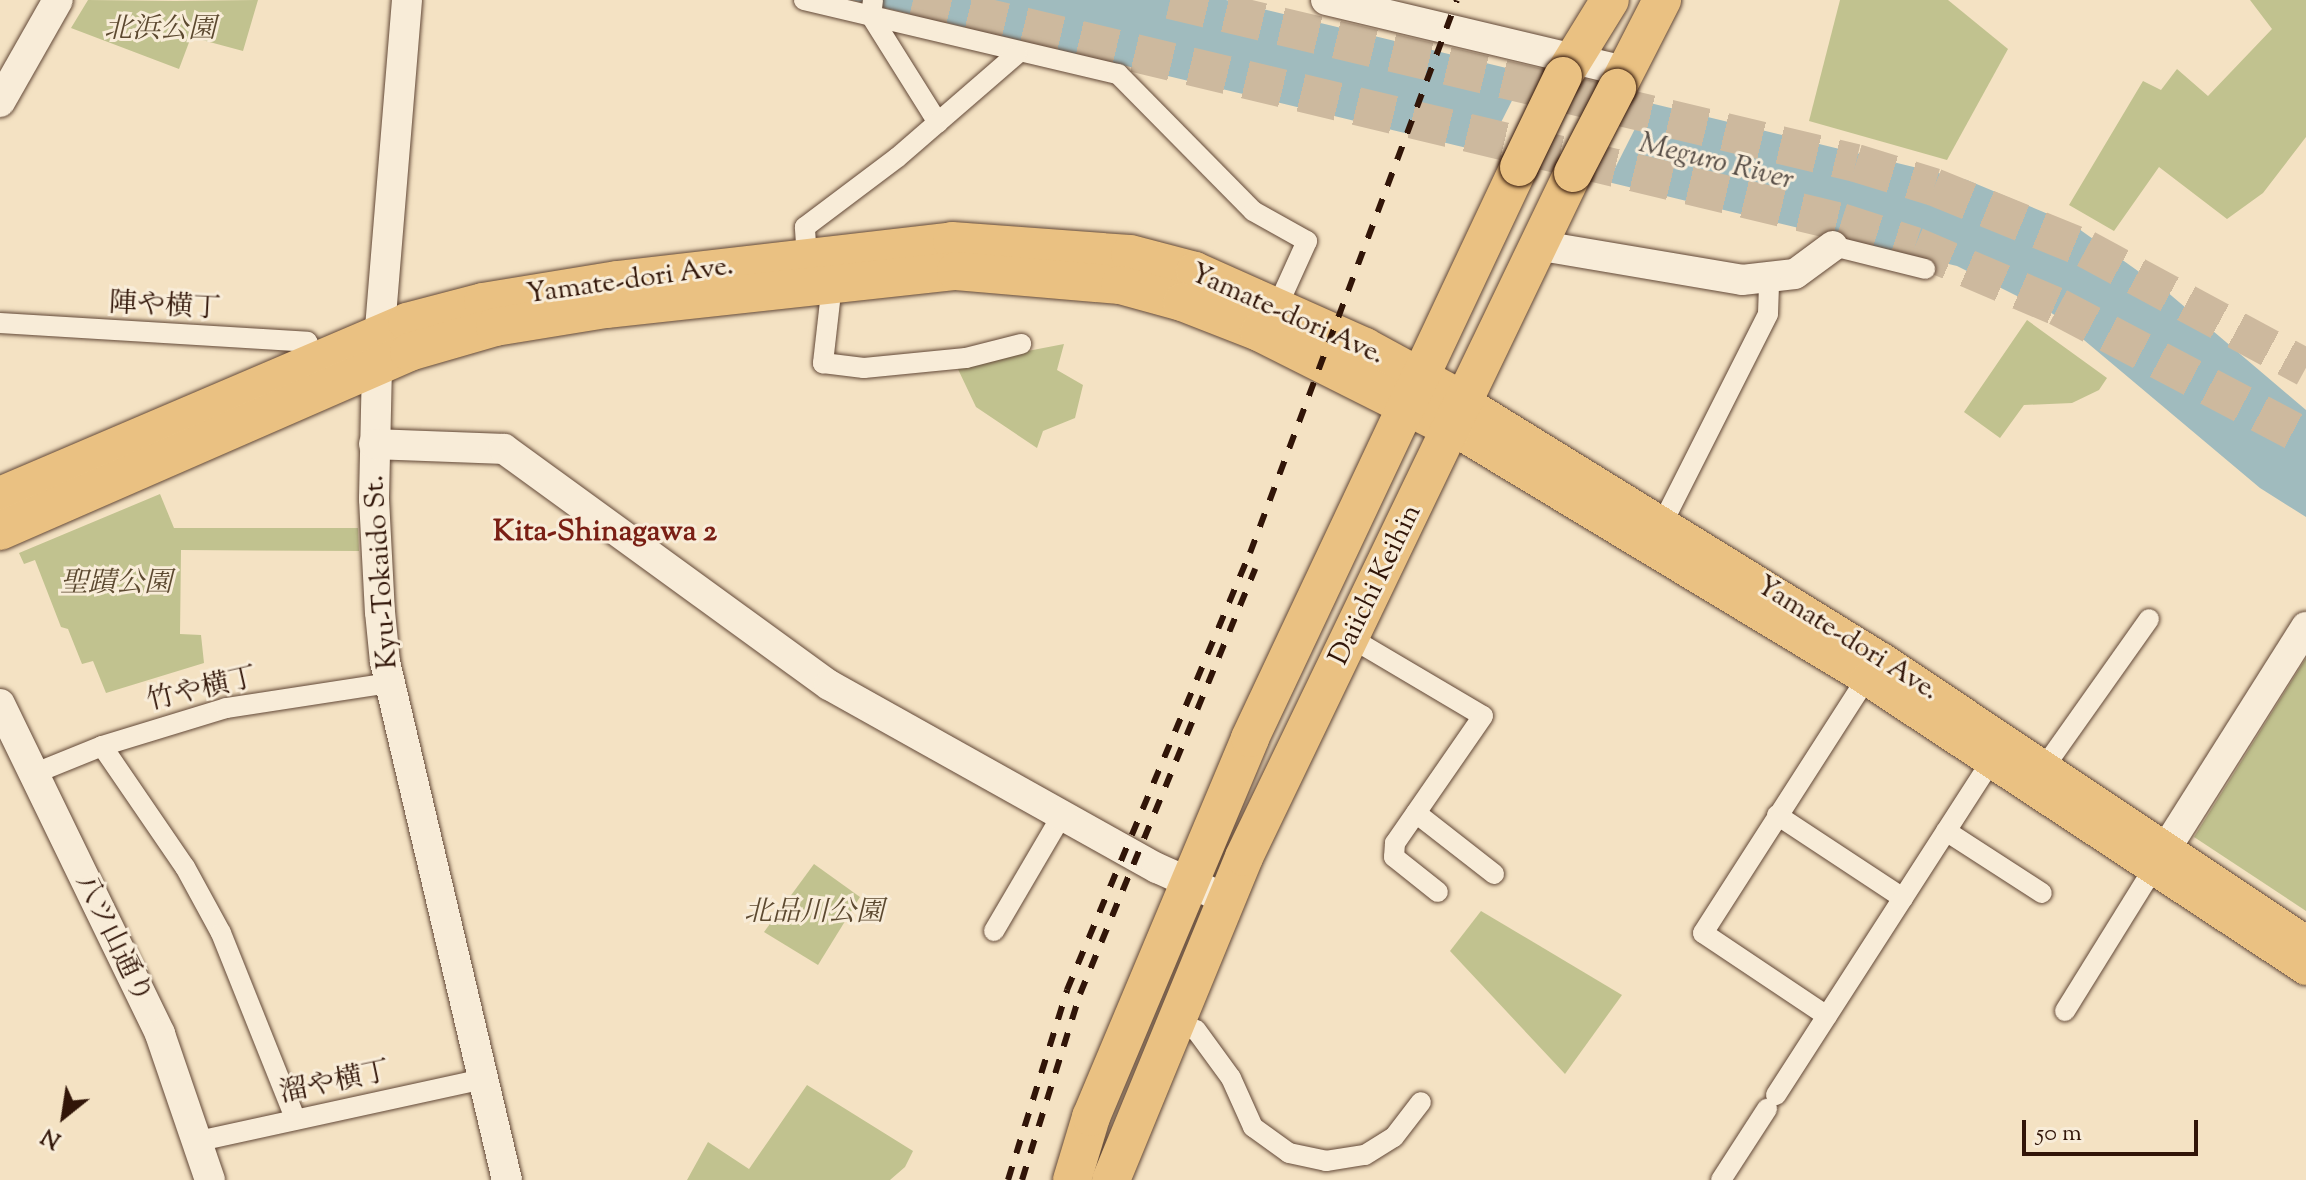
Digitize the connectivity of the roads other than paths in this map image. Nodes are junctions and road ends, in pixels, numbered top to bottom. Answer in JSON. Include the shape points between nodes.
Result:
{"nodes":[{"id":1,"x":58,"y":0,"type":"edge"},
{"id":2,"x":407,"y":0,"type":"edge"},
{"id":3,"x":804,"y":0,"type":"edge"},
{"id":4,"x":1326,"y":0,"type":"edge"},
{"id":5,"x":1610,"y":0,"type":"edge"},
{"id":6,"x":1662,"y":0,"type":"edge"},
{"id":7,"x":871,"y":7,"type":"edge"},
{"id":8,"x":1017,"y":54,"type":"junction"},
{"id":9,"x":1568,"y":67,"type":"junction"},
{"id":10,"x":1621,"y":80,"type":"junction"},
{"id":11,"x":0,"y":102,"type":"edge"},
{"id":12,"x":938,"y":123,"type":"junction"},
{"id":13,"x":1536,"y":245,"type":"junction"},
{"id":14,"x":1833,"y":246,"type":"joint"},
{"id":15,"x":1925,"y":269,"type":"dead end"},
{"id":16,"x":820,"y":271,"type":"junction"},
{"id":17,"x":1769,"y":279,"type":"junction"},
{"id":18,"x":1278,"y":305,"type":"junction"},
{"id":19,"x":0,"y":323,"type":"edge"},
{"id":20,"x":1021,"y":344,"type":"dead end"},
{"id":21,"x":378,"y":348,"type":"junction"},
{"id":22,"x":314,"y":360,"type":"junction"},
{"id":23,"x":1416,"y":392,"type":"junction"},
{"id":24,"x":1458,"y":415,"type":"junction"},
{"id":25,"x":374,"y":444,"type":"junction"},
{"id":26,"x":0,"y":496,"type":"edge"},
{"id":27,"x":1662,"y":524,"type":"junction"},
{"id":28,"x":0,"y":531,"type":"edge"},
{"id":29,"x":2149,"y":619,"type":"dead end"},
{"id":30,"x":2306,"y":627,"type":"edge"},
{"id":31,"x":1351,"y":638,"type":"junction"},
{"id":32,"x":1866,"y":679,"type":"junction"},
{"id":33,"x":390,"y":683,"type":"junction"},
{"id":34,"x":0,"y":704,"type":"edge"},
{"id":35,"x":102,"y":746,"type":"junction"},
{"id":36,"x":1992,"y":760,"type":"junction"},
{"id":37,"x":2045,"y":766,"type":"junction"},
{"id":38,"x":33,"y":774,"type":"junction"},
{"id":39,"x":1416,"y":813,"type":"junction"},
{"id":40,"x":1062,"y":815,"type":"junction"},
{"id":41,"x":1777,"y":815,"type":"junction"},
{"id":42,"x":1946,"y":831,"type":"junction"},
{"id":43,"x":2159,"y":860,"type":"junction"},
{"id":44,"x":1494,"y":874,"type":"dead end"},
{"id":45,"x":1188,"y":882,"type":"junction"},
{"id":46,"x":1438,"y":892,"type":"dead end"},
{"id":47,"x":2042,"y":893,"type":"dead end"},
{"id":48,"x":1903,"y":898,"type":"junction"},
{"id":49,"x":1226,"y":899,"type":"junction"},
{"id":50,"x":994,"y":931,"type":"dead end"},
{"id":51,"x":2306,"y":942,"type":"edge"},
{"id":52,"x":2306,"y":969,"type":"edge"},
{"id":53,"x":2065,"y":1011,"type":"dead end"},
{"id":54,"x":1827,"y":1016,"type":"junction"},
{"id":55,"x":1173,"y":1026,"type":"junction"},
{"id":56,"x":483,"y":1079,"type":"junction"},
{"id":57,"x":1421,"y":1102,"type":"dead end"},
{"id":58,"x":295,"y":1118,"type":"junction"},
{"id":59,"x":199,"y":1141,"type":"junction"},
{"id":60,"x":1119,"y":1176,"type":"edge"},
{"id":61,"x":210,"y":1180,"type":"edge"},
{"id":62,"x":507,"y":1180,"type":"edge"},
{"id":63,"x":1072,"y":1180,"type":"edge"},
{"id":64,"x":1721,"y":1180,"type":"edge"}],
"edges":[{"from":1,"to":11,"type":"street"},
{"from":2,"to":21,"type":"street","name":"Kyu-Tokaido St."},
{"from":3,"to":7,"type":"street"},
{"from":4,"to":9,"type":"street"},
{"from":5,"to":9,"type":"highway","name":"Daiichi Keihin"},
{"from":6,"to":10,"type":"highway","name":"Daiichi Keihin"},
{"from":7,"to":8,"type":"street"},
{"from":7,"to":12,"type":"street"},
{"from":8,"to":12,"type":"street"},
{"from":8,"to":18,"type":"street","via":[[1118,74],[1253,211],[1307,241]]},
{"from":9,"to":10,"type":"street"},
{"from":9,"to":23,"type":"highway","name":"Daiichi Keihin","bridge":true},
{"from":10,"to":13,"type":"highway","name":"Daiichi Keihin","bridge":true},
{"from":12,"to":16,"type":"street","via":[[805,227]]},
{"from":13,"to":17,"type":"street","via":[[1707,276]]},
{"from":13,"to":24,"type":"highway","name":"Daiichi Keihin"},
{"from":14,"to":15,"type":"street"},
{"from":14,"to":17,"type":"street","via":[[1795,274]]},
{"from":16,"to":18,"type":"highway","name":"Yamate-dori Ave.","via":[[952,241],[1057,246],[1130,254],[1195,271]]},
{"from":16,"to":20,"type":"street","via":[[823,363],[864,368]]},
{"from":16,"to":21,"type":"highway","name":"Yamate-dori Ave.","via":[[496,299]]},
{"from":16,"to":23,"type":"highway","name":"Yamate-dori Ave.","via":[[956,271],[1120,285]]},
{"from":17,"to":27,"type":"street","via":[[1768,314]]},
{"from":18,"to":23,"type":"highway","name":"Yamate-dori Ave."},
{"from":19,"to":22,"type":"street","name":"陣や横丁","via":[[307,342]]},
{"from":21,"to":22,"type":"highway","name":"Yamate-dori Ave."},
{"from":21,"to":25,"type":"street","name":"Kyu-Tokaido St."},
{"from":21,"to":28,"type":"highway","name":"Yamate-dori Ave."},
{"from":22,"to":26,"type":"highway","name":"Yamate-dori Ave."},
{"from":23,"to":24,"type":"highway"},
{"from":23,"to":45,"type":"highway","name":"Daiichi Keihin","via":[[1250,738]]},
{"from":24,"to":27,"type":"main road","name":"Yamate-dori Ave."},
{"from":24,"to":31,"type":"highway","name":"Daiichi Keihin"},
{"from":24,"to":32,"type":"main road","name":"Yamate-dori Ave."},
{"from":25,"to":33,"type":"street","name":"Kyu-Tokaido St.","via":[[377,574]]},
{"from":25,"to":40,"type":"street","via":[[504,449],[829,685]]},
{"from":27,"to":37,"type":"main road","name":"Yamate-dori Ave."},
{"from":29,"to":37,"type":"street"},
{"from":30,"to":43,"type":"street"},
{"from":31,"to":39,"type":"street","via":[[1483,716]]},
{"from":31,"to":49,"type":"highway","name":"Daiichi Keihin"},
{"from":32,"to":36,"type":"main road","name":"Yamate-dori Ave."},
{"from":32,"to":41,"type":"street"},
{"from":33,"to":35,"type":"street","name":"竹や横丁","via":[[226,708]]},
{"from":33,"to":56,"type":"street","name":"Kyu-Tokaido St."},
{"from":34,"to":38,"type":"street","name":"八ツ山通り"},
{"from":35,"to":38,"type":"street","name":"竹や横丁"},
{"from":35,"to":58,"type":"street","via":[[185,867],[221,933]]},
{"from":36,"to":42,"type":"street"},
{"from":36,"to":43,"type":"main road","name":"Yamate-dori Ave."},
{"from":37,"to":43,"type":"main road","name":"Yamate-dori Ave."},
{"from":38,"to":59,"type":"street","name":"八ツ山通り","via":[[142,994]]},
{"from":39,"to":44,"type":"street"},
{"from":39,"to":46,"type":"street","via":[[1395,843],[1394,857]]},
{"from":40,"to":45,"type":"street"},
{"from":40,"to":50,"type":"street"},
{"from":41,"to":48,"type":"street"},
{"from":41,"to":54,"type":"street","via":[[1703,933]]},
{"from":42,"to":47,"type":"street"},
{"from":42,"to":48,"type":"street"},
{"from":43,"to":51,"type":"main road","name":"Yamate-dori Ave."},
{"from":43,"to":52,"type":"main road","name":"Yamate-dori Ave."},
{"from":43,"to":53,"type":"street"},
{"from":45,"to":49,"type":"street"},
{"from":45,"to":63,"type":"highway","name":"Daiichi Keihin","via":[[1091,1117]]},
{"from":48,"to":54,"type":"street"},
{"from":49,"to":55,"type":"highway","name":"Daiichi Keihin"},
{"from":54,"to":64,"type":"street"},
{"from":55,"to":57,"type":"street","via":[[1196,1030],[1231,1078],[1253,1127],[1289,1153],[1326,1161],[1365,1155],[1394,1137]]},
{"from":55,"to":60,"type":"highway","name":"Daiichi Keihin"},
{"from":56,"to":58,"type":"street","name":"溜や横丁"},
{"from":56,"to":62,"type":"street","name":"Kyu-Tokaido St."},
{"from":58,"to":59,"type":"street","name":"溜や横丁"},
{"from":59,"to":61,"type":"street","name":"八ツ山通り"}]}
